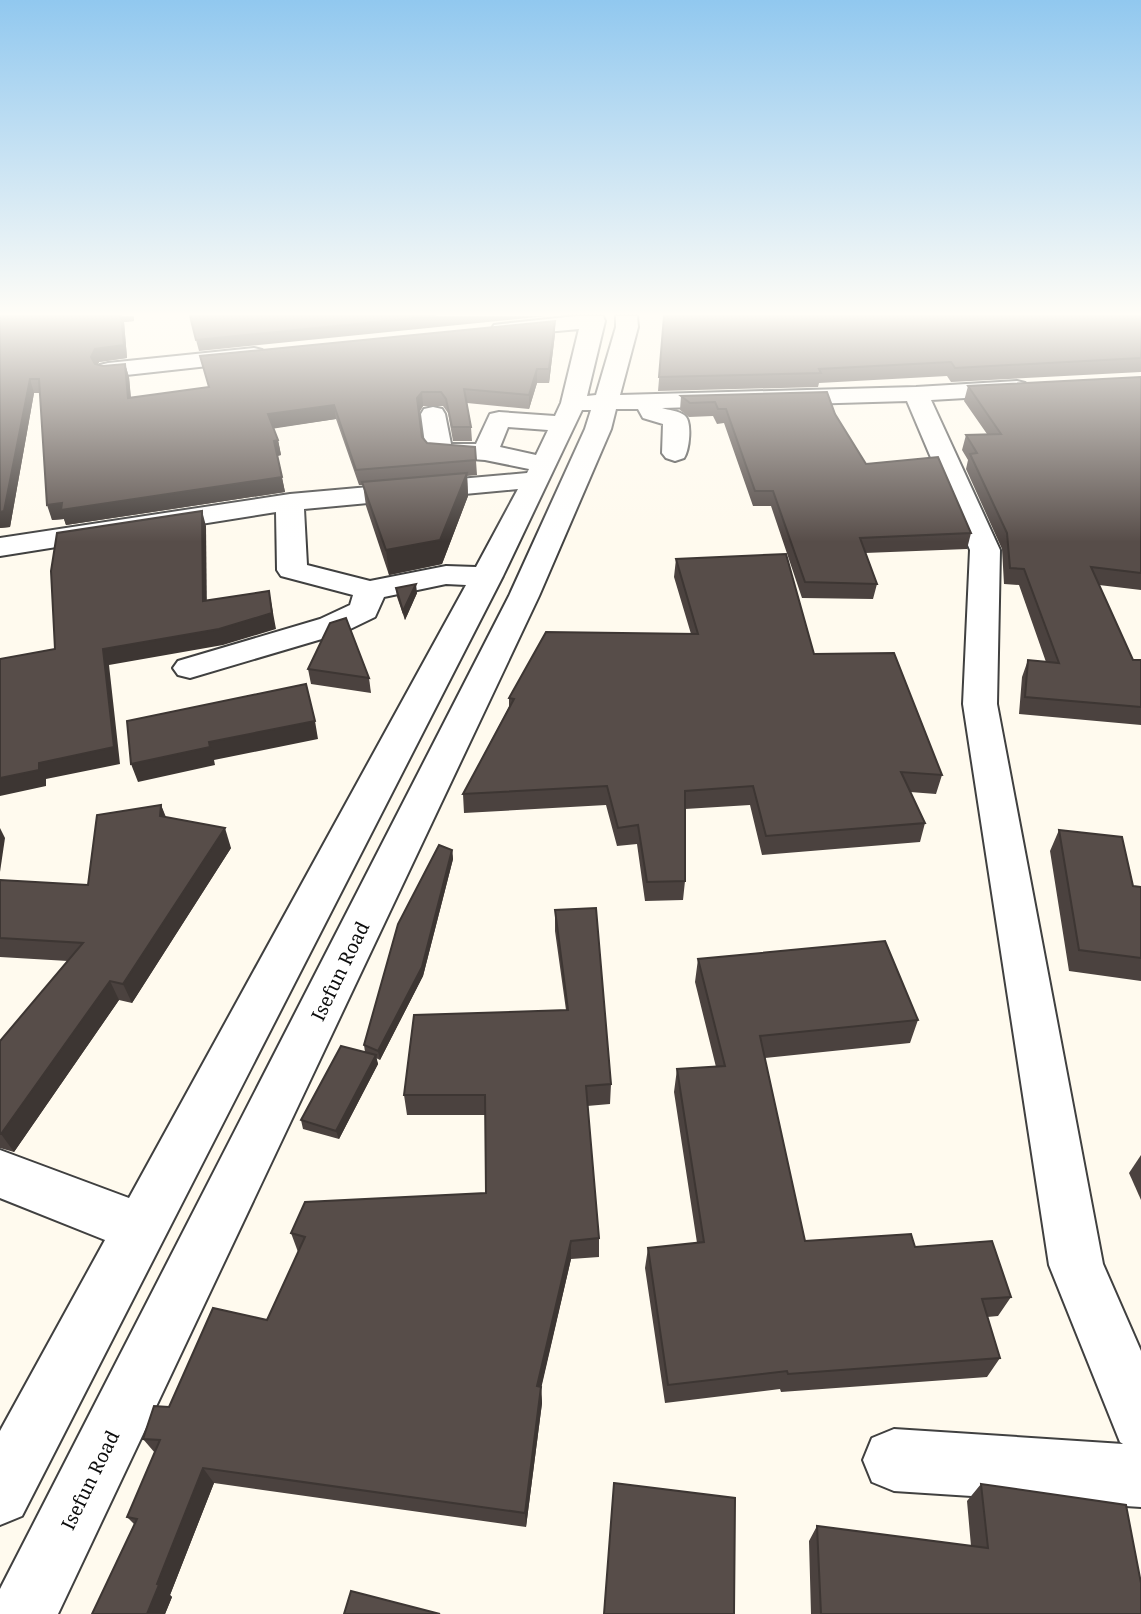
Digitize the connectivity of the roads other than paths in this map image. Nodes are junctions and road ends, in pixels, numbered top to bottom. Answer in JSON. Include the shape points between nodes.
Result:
{"nodes":[{"id":1,"x":575,"y":391,"type":"edge"},
{"id":2,"x":608,"y":391,"type":"edge"},
{"id":3,"x":962,"y":391,"type":"edge"},
{"id":4,"x":916,"y":394,"type":"junction"},
{"id":5,"x":648,"y":403,"type":"junction"},
{"id":6,"x":605,"y":404,"type":"junction"},
{"id":7,"x":569,"y":413,"type":"junction"},
{"id":8,"x":433,"y":414,"type":"dead end"},
{"id":9,"x":485,"y":452,"type":"junction"},
{"id":10,"x":675,"y":453,"type":"dead end"},
{"id":11,"x":541,"y":473,"type":"junction"},
{"id":12,"x":290,"y":502,"type":"junction"},
{"id":13,"x":0,"y":547,"type":"edge"},
{"id":14,"x":488,"y":576,"type":"junction"},
{"id":15,"x":370,"y":590,"type":"junction"},
{"id":16,"x":190,"y":668,"type":"dead end"},
{"id":17,"x":0,"y":1174,"type":"edge"},
{"id":18,"x":143,"y":1229,"type":"junction"},
{"id":19,"x":1141,"y":1421,"type":"edge"},
{"id":20,"x":894,"y":1460,"type":"dead end"},
{"id":21,"x":1141,"y":1476,"type":"edge"},
{"id":22,"x":0,"y":1494,"type":"edge"},
{"id":23,"x":23,"y":1614,"type":"edge"}],
"edges":[{"from":1,"to":7,"type":"street"},
{"from":2,"to":6,"type":"street","name":"Isefun Road"},
{"from":3,"to":4,"type":"street"},
{"from":4,"to":5,"type":"street"},
{"from":4,"to":19,"type":"street","via":[[985,550],[980,704],[1076,1265]]},
{"from":5,"to":6,"type":"street"},
{"from":5,"to":10,"type":"street","via":[[652,414],[676,420]]},
{"from":6,"to":7,"type":"street"},
{"from":6,"to":23,"type":"street","name":"Isefun Road","via":[[524,596]]},
{"from":7,"to":9,"type":"street","via":[[499,419]]},
{"from":7,"to":11,"type":"street"},
{"from":8,"to":9,"type":"street","via":[[439,451]]},
{"from":9,"to":11,"type":"street"},
{"from":11,"to":12,"type":"street"},
{"from":11,"to":14,"type":"street"},
{"from":12,"to":13,"type":"street"},
{"from":12,"to":15,"type":"street","via":[[292,570]]},
{"from":14,"to":15,"type":"street","via":[[446,575]]},
{"from":14,"to":18,"type":"street"},
{"from":15,"to":16,"type":"street","via":[[364,610],[331,626]]},
{"from":17,"to":18,"type":"street"},
{"from":18,"to":22,"type":"street"},
{"from":20,"to":21,"type":"street"}]}
